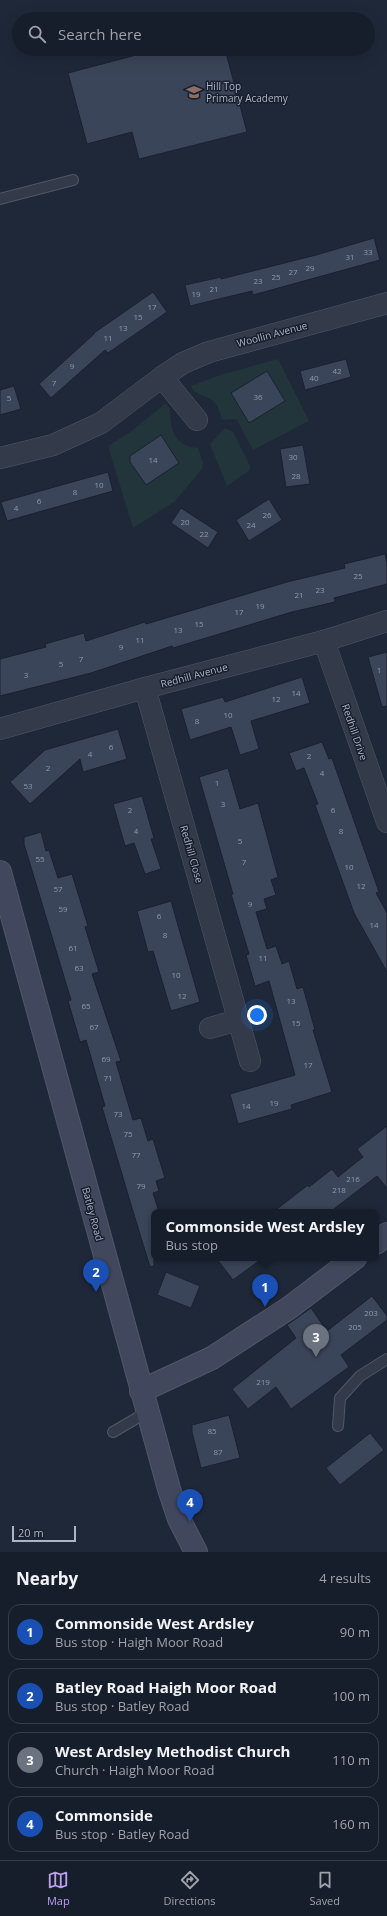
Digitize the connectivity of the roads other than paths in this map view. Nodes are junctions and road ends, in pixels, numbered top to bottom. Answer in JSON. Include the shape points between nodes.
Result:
{"nodes":[{"id":1,"x":73,"y":180,"type":"dead end"},
{"id":2,"x":0,"y":199,"type":"edge"},
{"id":3,"x":387,"y":303,"type":"edge"},
{"id":4,"x":162,"y":376,"type":"junction"},
{"id":5,"x":197,"y":420,"type":"dead end"},
{"id":6,"x":0,"y":458,"type":"edge"},
{"id":7,"x":387,"y":621,"type":"edge"},
{"id":8,"x":324,"y":641,"type":"junction"},
{"id":9,"x":145,"y":688,"type":"junction"},
{"id":10,"x":0,"y":729,"type":"edge"},
{"id":11,"x":387,"y":822,"type":"edge"},
{"id":12,"x":0,"y":872,"type":"edge"},
{"id":13,"x":238,"y":1020,"type":"junction"},
{"id":14,"x":210,"y":1028,"type":"dead end"},
{"id":15,"x":250,"y":1062,"type":"dead end"},
{"id":16,"x":351,"y":1261,"type":"edge"},
{"id":17,"x":387,"y":1359,"type":"edge"},
{"id":18,"x":144,"y":1401,"type":"junction"},
{"id":19,"x":338,"y":1426,"type":"dead end"},
{"id":20,"x":113,"y":1432,"type":"dead end"},
{"id":21,"x":196,"y":1552,"type":"edge"}],
"edges":[{"from":1,"to":2,"type":"lane"},
{"from":3,"to":4,"type":"street","name":"Woollin Avenue","via":[[209,352],[183,363]]},
{"from":4,"to":5,"type":"street"},
{"from":4,"to":6,"type":"street","name":"Woollin Avenue","via":[[101,423],[53,445]]},
{"from":7,"to":8,"type":"street","name":"Redhill Avenue"},
{"from":8,"to":9,"type":"street","name":"Redhill Avenue"},
{"from":8,"to":11,"type":"street","name":"Redhill Drive"},
{"from":9,"to":10,"type":"street","name":"Redhill Avenue"},
{"from":9,"to":13,"type":"street","name":"Redhill Close"},
{"from":12,"to":18,"type":"street","name":"Batley Road"},
{"from":13,"to":14,"type":"street"},
{"from":13,"to":15,"type":"street","name":"Redhill Close"},
{"from":16,"to":18,"type":"street","via":[[289,1308]]},
{"from":17,"to":19,"type":"lane","via":[[360,1376],[340,1398]]},
{"from":18,"to":20,"type":"lane","via":[[137,1418]]},
{"from":18,"to":21,"type":"street","name":"Batley Road","via":[[179,1519]]}]}
